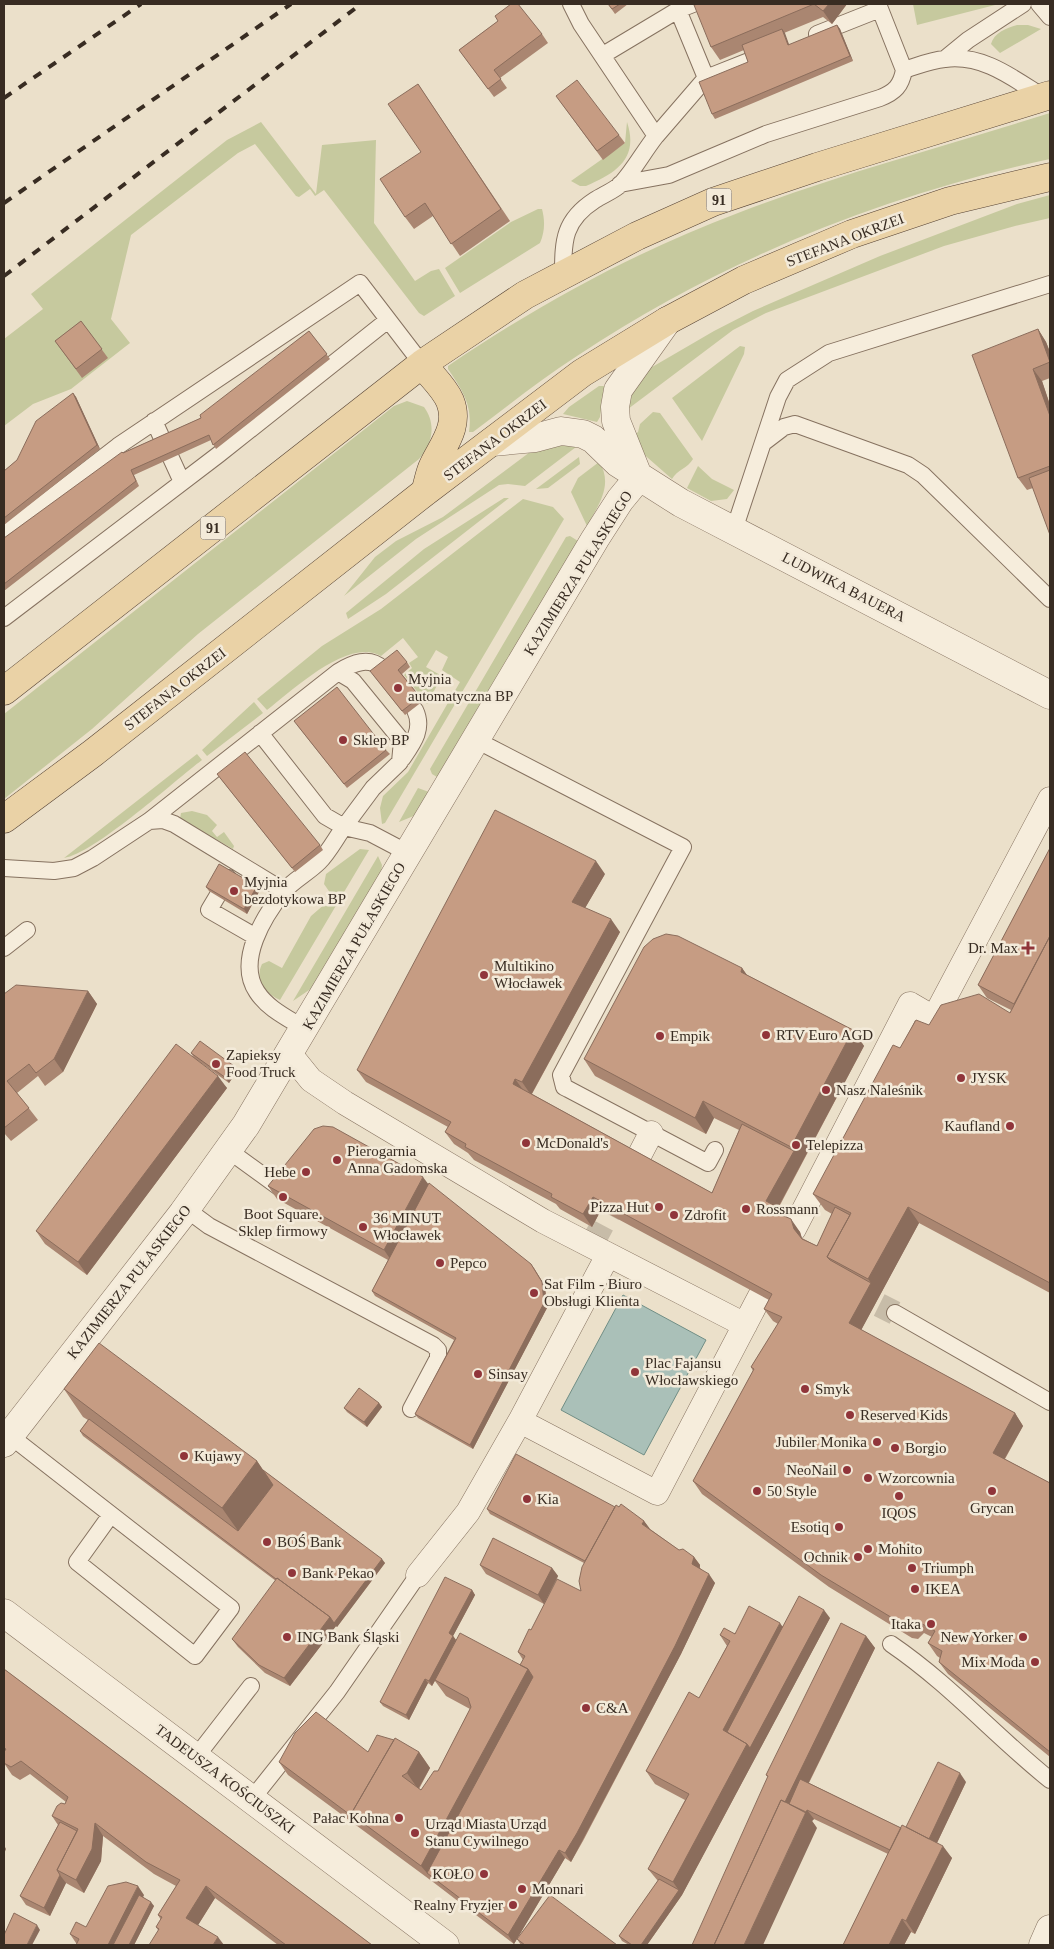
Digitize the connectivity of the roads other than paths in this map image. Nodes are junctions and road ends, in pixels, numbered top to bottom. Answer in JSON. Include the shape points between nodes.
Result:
{"nodes":[{"id":1,"x":572,"y":4,"type":"edge"},
{"id":2,"x":1023,"y":4,"type":"edge"},
{"id":3,"x":1039,"y":4,"type":"edge"},
{"id":4,"x":879,"y":6,"type":"edge"},
{"id":5,"x":685,"y":7,"type":"edge"},
{"id":6,"x":1050,"y":16,"type":"edge"},
{"id":7,"x":800,"y":40,"type":"edge"},
{"id":8,"x":783,"y":47,"type":"edge"},
{"id":9,"x":603,"y":55,"type":"junction"},
{"id":10,"x":946,"y":58,"type":"junction"},
{"id":11,"x":904,"y":70,"type":"junction"},
{"id":12,"x":706,"y":78,"type":"junction"},
{"id":13,"x":1046,"y":96,"type":"edge"},
{"id":14,"x":656,"y":136,"type":"junction"},
{"id":15,"x":1050,"y":177,"type":"edge"},
{"id":16,"x":620,"y":184,"type":"junction"},
{"id":17,"x":563,"y":274,"type":"junction"},
{"id":18,"x":1050,"y":284,"type":"edge"},
{"id":19,"x":388,"y":320,"type":"junction"},
{"id":20,"x":667,"y":321,"type":"junction"},
{"id":21,"x":422,"y":364,"type":"junction"},
{"id":22,"x":154,"y":421,"type":"junction"},
{"id":23,"x":492,"y":442,"type":"junction"},
{"id":24,"x":763,"y":443,"type":"junction"},
{"id":25,"x":639,"y":477,"type":"junction"},
{"id":26,"x":182,"y":482,"type":"junction"},
{"id":27,"x":426,"y":492,"type":"junction"},
{"id":28,"x":734,"y":530,"type":"junction"},
{"id":29,"x":4,"y":534,"type":"edge"},
{"id":30,"x":1050,"y":599,"type":"edge"},
{"id":31,"x":4,"y":618,"type":"edge"},
{"id":32,"x":383,"y":669,"type":"edge"},
{"id":33,"x":338,"y":672,"type":"junction"},
{"id":34,"x":4,"y":691,"type":"edge"},
{"id":35,"x":1050,"y":696,"type":"edge"},
{"id":36,"x":415,"y":710,"type":"edge"},
{"id":37,"x":260,"y":733,"type":"junction"},
{"id":38,"x":476,"y":740,"type":"junction"},
{"id":39,"x":400,"y":762,"type":"junction"},
{"id":40,"x":1050,"y":799,"type":"edge"},
{"id":41,"x":4,"y":819,"type":"edge"},
{"id":42,"x":149,"y":821,"type":"junction"},
{"id":43,"x":344,"y":827,"type":"junction"},
{"id":44,"x":408,"y":853,"type":"junction"},
{"id":45,"x":238,"y":862,"type":"junction"},
{"id":46,"x":4,"y":868,"type":"edge"},
{"id":47,"x":257,"y":874,"type":"junction"},
{"id":48,"x":248,"y":890,"type":"edge"},
{"id":49,"x":284,"y":891,"type":"junction"},
{"id":50,"x":239,"y":906,"type":"edge"},
{"id":51,"x":230,"y":921,"type":"junction"},
{"id":52,"x":27,"y":930,"type":"dead end"},
{"id":53,"x":256,"y":937,"type":"junction"},
{"id":54,"x":4,"y":948,"type":"edge"},
{"id":55,"x":305,"y":1029,"type":"junction"},
{"id":56,"x":290,"y":1054,"type":"junction"},
{"id":57,"x":651,"y":1133,"type":"junction"},
{"id":58,"x":228,"y":1150,"type":"junction"},
{"id":59,"x":715,"y":1150,"type":"dead end"},
{"id":60,"x":637,"y":1160,"type":"edge"},
{"id":61,"x":283,"y":1190,"type":"edge"},
{"id":62,"x":186,"y":1209,"type":"junction"},
{"id":63,"x":794,"y":1229,"type":"edge"},
{"id":64,"x":608,"y":1255,"type":"junction"},
{"id":65,"x":760,"y":1296,"type":"edge"},
{"id":66,"x":895,"y":1313,"type":"tunnel mouth"},
{"id":67,"x":744,"y":1325,"type":"junction"},
{"id":68,"x":1050,"y":1402,"type":"edge"},
{"id":69,"x":411,"y":1409,"type":"dead end"},
{"id":70,"x":520,"y":1421,"type":"junction"},
{"id":71,"x":7,"y":1439,"type":"edge"},
{"id":72,"x":110,"y":1516,"type":"junction"},
{"id":73,"x":418,"y":1574,"type":"joint"},
{"id":74,"x":4,"y":1613,"type":"edge"},
{"id":75,"x":891,"y":1644,"type":"dead end"},
{"id":76,"x":251,"y":1686,"type":"dead end"},
{"id":77,"x":196,"y":1757,"type":"junction"},
{"id":78,"x":1050,"y":1780,"type":"edge"},
{"id":79,"x":252,"y":1799,"type":"junction"},
{"id":80,"x":1050,"y":1929,"type":"edge"},
{"id":81,"x":445,"y":1945,"type":"edge"},
{"id":82,"x":1044,"y":1945,"type":"edge"}],
"edges":[{"from":1,"to":9,"type":"lane"},
{"from":2,"to":10,"type":"lane"},
{"from":3,"to":6,"type":"lane"},
{"from":4,"to":7,"type":"lane","via":[[849,12]]},
{"from":4,"to":11,"type":"lane"},
{"from":5,"to":9,"type":"lane"},
{"from":5,"to":12,"type":"lane"},
{"from":8,"to":12,"type":"lane"},
{"from":9,"to":14,"type":"lane"},
{"from":10,"to":11,"type":"lane"},
{"from":10,"to":13,"type":"lane","via":[[973,60],[998,68]]},
{"from":11,"to":16,"type":"lane","via":[[899,87],[892,93],[766,134],[669,175]]},
{"from":12,"to":14,"type":"lane"},
{"from":13,"to":17,"type":"main road","number":"91","via":[[713,202]]},
{"from":14,"to":16,"type":"lane"},
{"from":15,"to":20,"type":"main road","name":"STEFANA OKRZEI","via":[[950,201],[852,234],[744,280]]},
{"from":16,"to":17,"type":"lane","via":[[581,209],[574,218],[563,245]]},
{"from":17,"to":21,"type":"main road","number":"91","via":[[488,318]]},
{"from":18,"to":24,"type":"lane","via":[[829,353],[787,380]]},
{"from":19,"to":21,"type":"lane"},
{"from":19,"to":22,"type":"lane","via":[[360,283]]},
{"from":19,"to":26,"type":"lane"},
{"from":20,"to":23,"type":"main road","name":"STEFANA OKRZEI","via":[[582,373]]},
{"from":20,"to":25,"type":"street","via":[[618,390],[615,407],[620,436]]},
{"from":21,"to":27,"type":"main road","via":[[448,398],[453,421],[452,432],[432,468]]},
{"from":21,"to":34,"type":"main road","number":"91"},
{"from":22,"to":26,"type":"lane"},
{"from":22,"to":29,"type":"lane"},
{"from":23,"to":25,"type":"street","name":"LUDWIKA BAUERA","via":[[535,438],[560,431],[583,434]]},
{"from":23,"to":27,"type":"main road","name":"STEFANA OKRZEI"},
{"from":24,"to":28,"type":"lane"},
{"from":24,"to":30,"type":"lane","via":[[784,427],[795,424],[908,465],[924,475]]},
{"from":25,"to":28,"type":"street","name":"LUDWIKA BAUERA"},
{"from":25,"to":38,"type":"street","name":"KAZIMIERZA PUŁASKIEGO","via":[[595,539]]},
{"from":26,"to":31,"type":"lane"},
{"from":27,"to":41,"type":"main road","name":"STEFANA OKRZEI","via":[[94,753]]},
{"from":28,"to":35,"type":"street","name":"LUDWIKA BAUERA"},
{"from":32,"to":33,"type":"lane","via":[[377,663],[367,661],[351,664]]},
{"from":33,"to":37,"type":"lane"},
{"from":33,"to":39,"type":"lane","via":[[353,681],[402,741]]},
{"from":36,"to":39,"type":"lane","via":[[420,720],[418,732]]},
{"from":37,"to":42,"type":"lane"},
{"from":37,"to":43,"type":"lane","via":[[325,816]]},
{"from":38,"to":44,"type":"street","name":"KAZIMIERZA PUŁASKIEGO"},
{"from":38,"to":57,"type":"lane","via":[[683,847],[561,1075],[564,1087]]},
{"from":39,"to":43,"type":"lane","via":[[373,788]]},
{"from":40,"to":63,"type":"street","via":[[934,1018],[910,1004]]},
{"from":42,"to":45,"type":"lane","via":[[163,820],[174,824]]},
{"from":42,"to":46,"type":"lane","via":[[74,868],[39,871]]},
{"from":43,"to":44,"type":"lane","via":[[370,833]]},
{"from":43,"to":49,"type":"lane","via":[[320,861]]},
{"from":44,"to":55,"type":"street","name":"KAZIMIERZA PUŁASKIEGO"},
{"from":45,"to":47,"type":"lane"},
{"from":45,"to":51,"type":"lane","via":[[210,910]]},
{"from":47,"to":48,"type":"lane"},
{"from":47,"to":49,"type":"lane"},
{"from":49,"to":53,"type":"lane"},
{"from":50,"to":51,"type":"lane"},
{"from":51,"to":53,"type":"lane"},
{"from":52,"to":54,"type":"lane"},
{"from":53,"to":55,"type":"lane","via":[[248,962],[249,978],[271,1007]]},
{"from":55,"to":56,"type":"street","name":"KAZIMIERZA PUŁASKIEGO"},
{"from":56,"to":58,"type":"street","name":"KAZIMIERZA PUŁASKIEGO"},
{"from":56,"to":64,"type":"street","via":[[311,1080],[345,1104],[543,1221]]},
{"from":57,"to":59,"type":"lane","via":[[708,1163]]},
{"from":57,"to":60,"type":"street"},
{"from":58,"to":61,"type":"lane"},
{"from":58,"to":62,"type":"street","name":"KAZIMIERZA PUŁASKIEGO"},
{"from":62,"to":69,"type":"lane","via":[[209,1226],[433,1345],[438,1350],[438,1358]]},
{"from":62,"to":71,"type":"street","name":"KAZIMIERZA PUŁASKIEGO"},
{"from":64,"to":67,"type":"street"},
{"from":64,"to":70,"type":"street"},
{"from":65,"to":67,"type":"street"},
{"from":66,"to":68,"type":"lane"},
{"from":67,"to":70,"type":"street","via":[[656,1493]]},
{"from":70,"to":73,"type":"street","via":[[468,1512]]},
{"from":71,"to":72,"type":"lane"},
{"from":72,"to":72,"type":"lane","via":[[232,1608],[195,1656],[77,1562]]},
{"from":73,"to":79,"type":"lane","via":[[337,1692]]},
{"from":74,"to":77,"type":"street","name":"TADEUSZA KOŚCIUSZKI"},
{"from":75,"to":78,"type":"lane","via":[[960,1698]]},
{"from":76,"to":77,"type":"lane"},
{"from":77,"to":79,"type":"street","name":"TADEUSZA KOŚCIUSZKI"},
{"from":79,"to":81,"type":"street","name":"TADEUSZA KOŚCIUSZKI"},
{"from":80,"to":82,"type":"street"}]}
